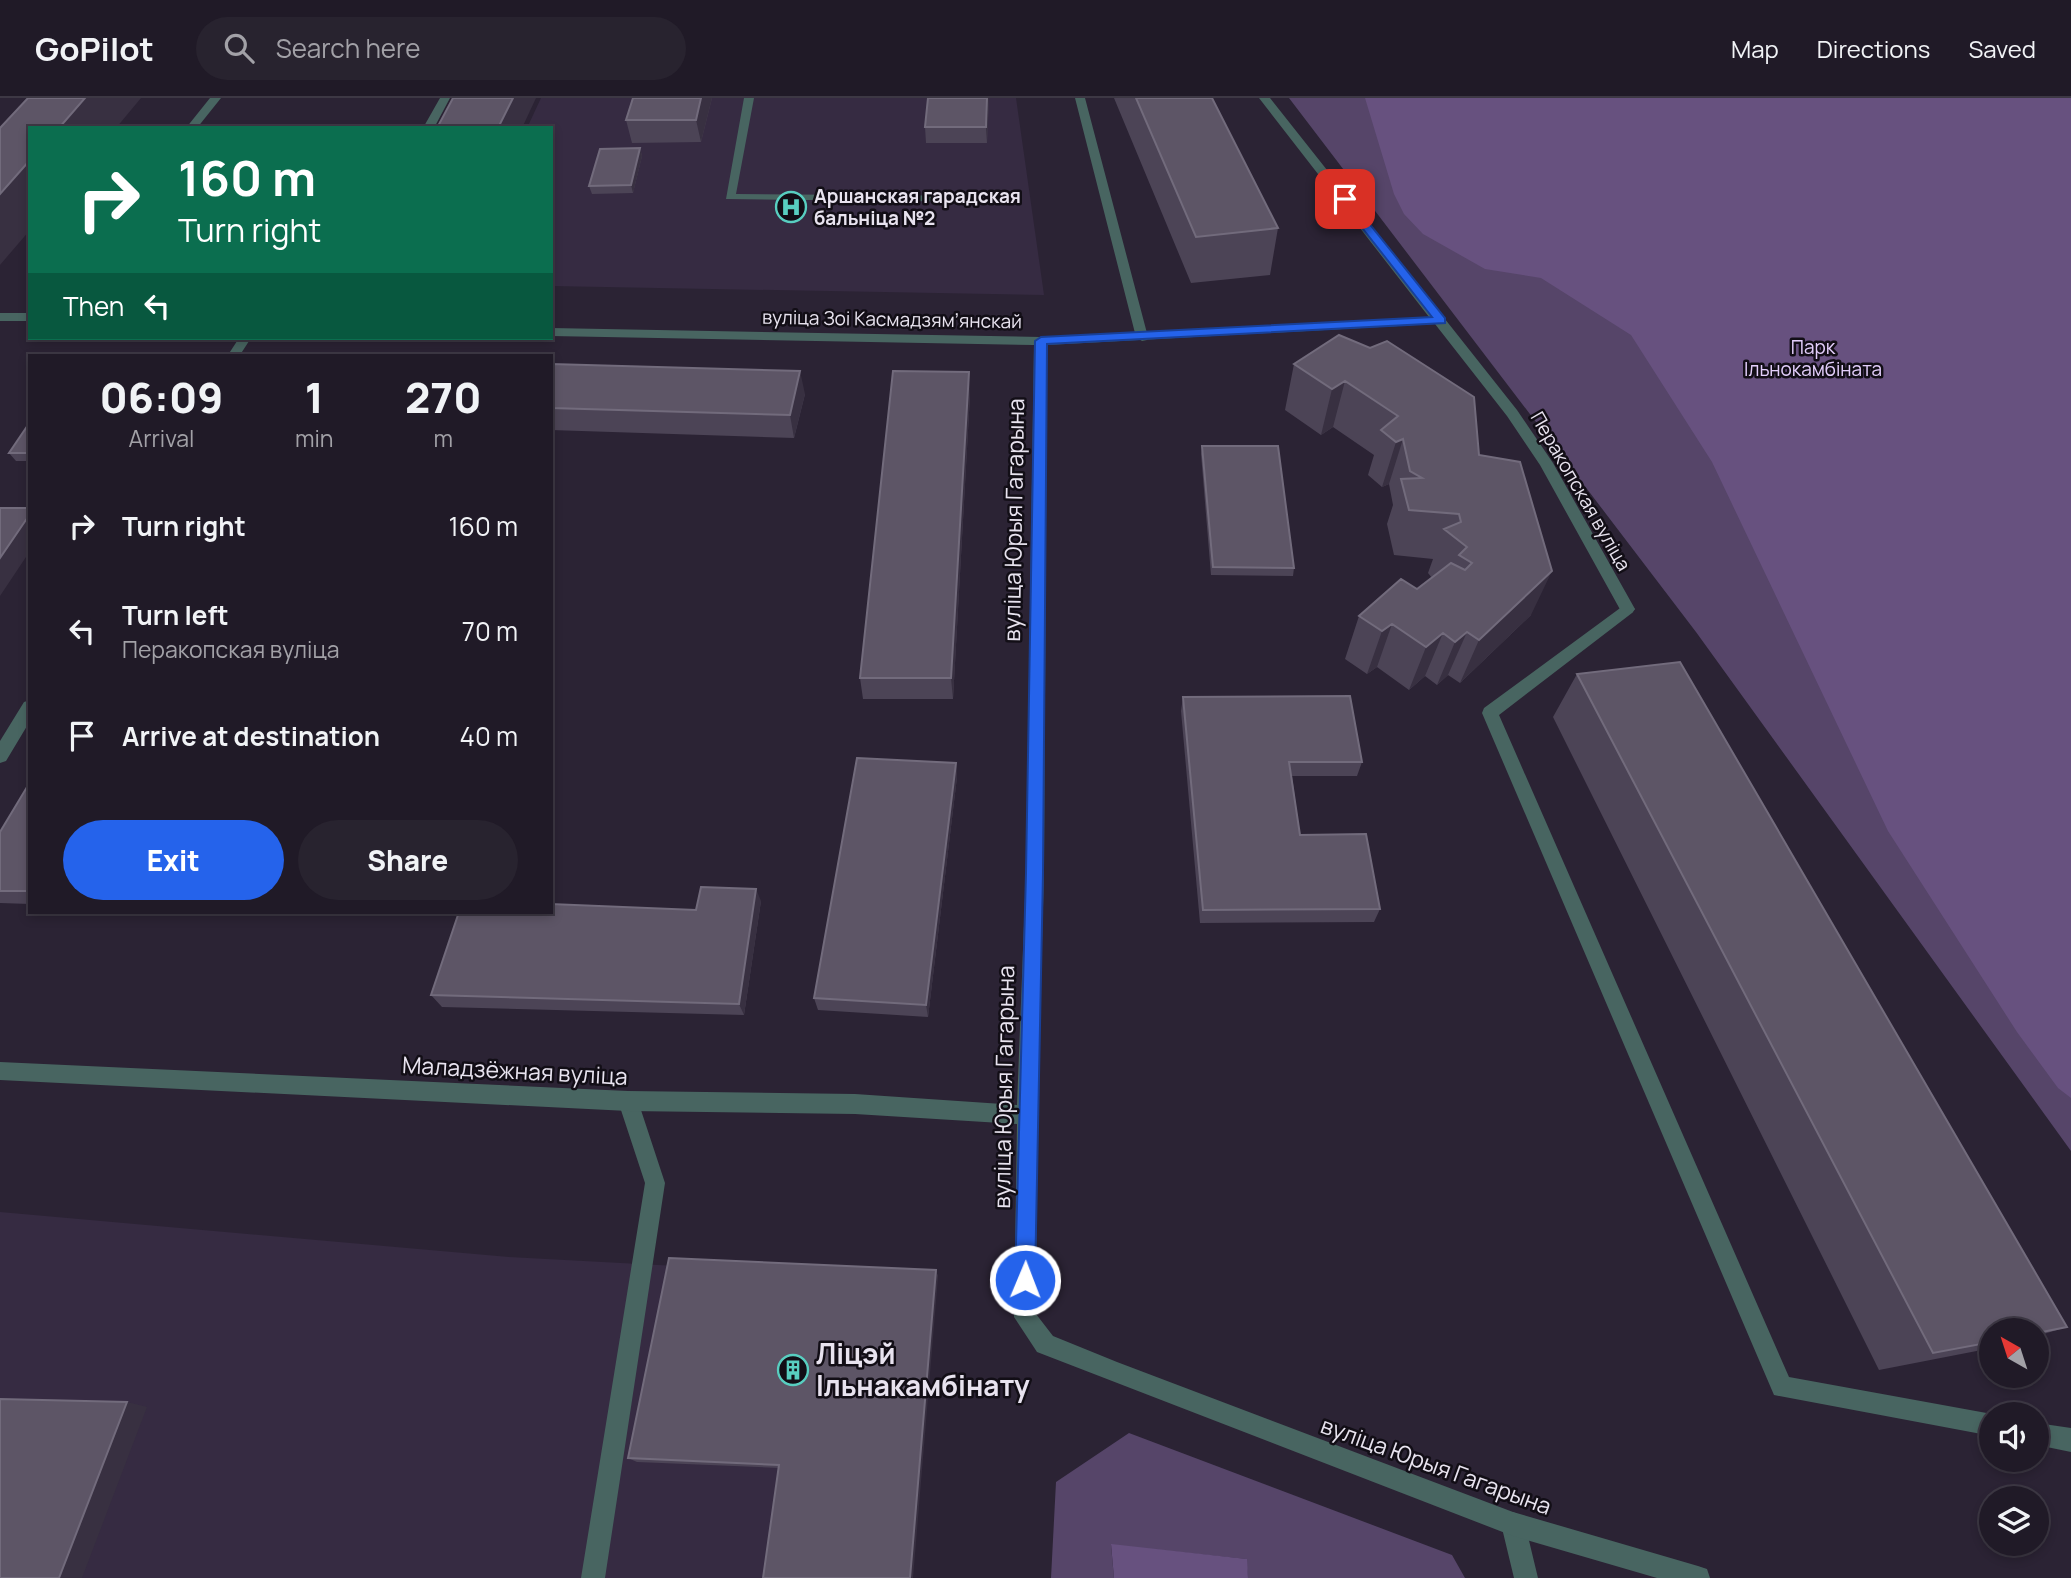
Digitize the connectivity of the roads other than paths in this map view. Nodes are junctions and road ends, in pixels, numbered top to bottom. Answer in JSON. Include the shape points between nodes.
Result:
{"nodes":[{"id":1,"x":216,"y":98,"type":"edge"},
{"id":2,"x":445,"y":98,"type":"edge"},
{"id":3,"x":749,"y":98,"type":"edge"},
{"id":4,"x":1080,"y":98,"type":"edge"},
{"id":5,"x":1265,"y":98,"type":"edge"},
{"id":6,"x":193,"y":126,"type":"edge"},
{"id":7,"x":429,"y":126,"type":"edge"},
{"id":8,"x":996,"y":199,"type":"dead end"},
{"id":9,"x":0,"y":317,"type":"edge"},
{"id":10,"x":28,"y":317,"type":"edge"},
{"id":11,"x":1441,"y":320,"type":"junction"},
{"id":12,"x":553,"y":332,"type":"edge"},
{"id":13,"x":1142,"y":337,"type":"junction"},
{"id":14,"x":1041,"y":341,"type":"junction"},
{"id":15,"x":28,"y":709,"type":"edge"},
{"id":16,"x":0,"y":757,"type":"edge"},
{"id":17,"x":0,"y":1071,"type":"edge"},
{"id":18,"x":628,"y":1101,"type":"junction"},
{"id":19,"x":1027,"y":1115,"type":"junction"},
{"id":20,"x":1979,"y":1423,"type":"edge"},
{"id":21,"x":2049,"y":1436,"type":"edge"},
{"id":22,"x":2071,"y":1440,"type":"edge"},
{"id":23,"x":1513,"y":1524,"type":"junction"},
{"id":24,"x":593,"y":1578,"type":"edge"},
{"id":25,"x":1526,"y":1578,"type":"edge"},
{"id":26,"x":1698,"y":1578,"type":"edge"}],
"edges":[{"from":1,"to":6,"type":"street"},
{"from":2,"to":7,"type":"street"},
{"from":3,"to":8,"type":"street","via":[[730,197]]},
{"from":4,"to":13,"type":"street"},
{"from":5,"to":11,"type":"street","name":"Перакопская вуліца"},
{"from":9,"to":10,"type":"street"},
{"from":11,"to":13,"type":"street","name":"вуліца Зоі Касмадзямʼянскай"},
{"from":11,"to":20,"type":"street","name":"Перакопская вуліца","via":[[1546,463],[1627,609],[1490,713],[1782,1387]]},
{"from":12,"to":14,"type":"street","name":"вуліца Зоі Касмадзямʼянскай"},
{"from":13,"to":14,"type":"street","name":"вуліца Зоі Касмадзямʼянскай"},
{"from":14,"to":19,"type":"street","name":"вуліца Юрыя Гагарына","via":[[1035,873]]},
{"from":15,"to":16,"type":"street"},
{"from":17,"to":18,"type":"street","name":"Маладзёжная вуліца"},
{"from":18,"to":19,"type":"street","name":"Маладзёжная вуліца","via":[[855,1104]]},
{"from":18,"to":24,"type":"street","via":[[654,1183]]},
{"from":19,"to":23,"type":"street","name":"вуліца Юрыя Гагарына","via":[[1025,1317],[1045,1344]]},
{"from":21,"to":22,"type":"street"},
{"from":23,"to":25,"type":"street"},
{"from":23,"to":26,"type":"street","name":"вуліца Юрыя Гагарына"}]}
